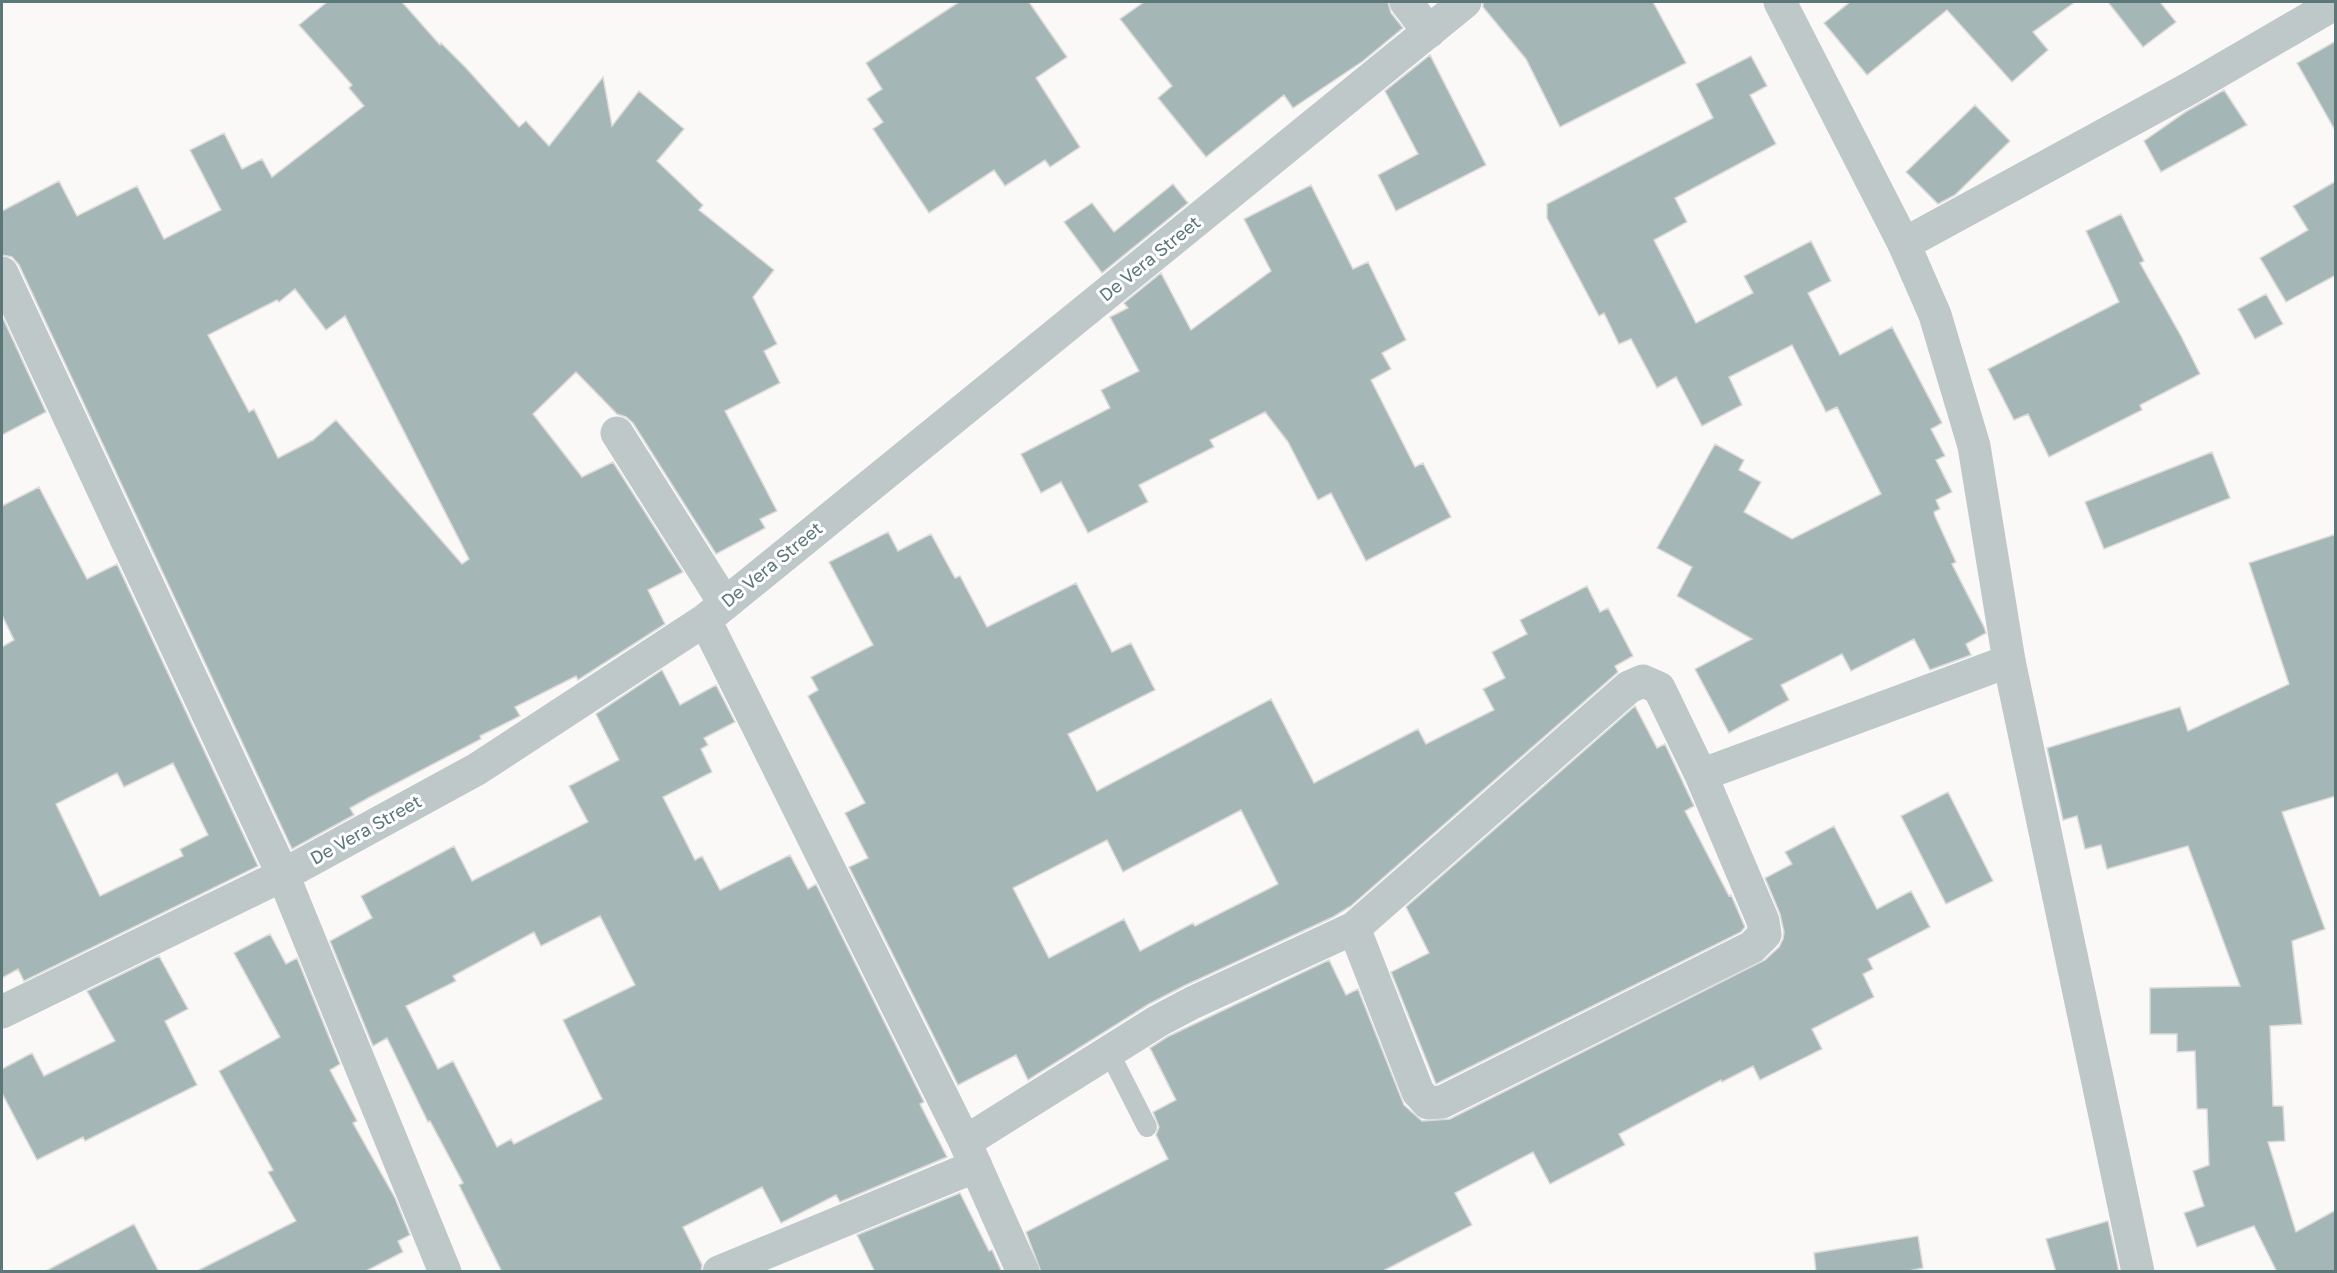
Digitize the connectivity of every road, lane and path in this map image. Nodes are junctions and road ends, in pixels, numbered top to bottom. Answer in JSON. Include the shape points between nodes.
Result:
{"nodes":[{"id":1,"x":1406,"y":2,"type":"edge"},
{"id":2,"x":1465,"y":2,"type":"edge"},
{"id":3,"x":1780,"y":2,"type":"edge"},
{"id":4,"x":2336,"y":3,"type":"edge"},
{"id":5,"x":1429,"y":32,"type":"junction"},
{"id":6,"x":1904,"y":244,"type":"junction"},
{"id":7,"x":2,"y":273,"type":"edge"},
{"id":8,"x":617,"y":433,"type":"dead end"},
{"id":9,"x":715,"y":612,"type":"junction"},
{"id":10,"x":2009,"y":661,"type":"junction"},
{"id":11,"x":1701,"y":775,"type":"junction"},
{"id":12,"x":283,"y":875,"type":"junction"},
{"id":13,"x":1354,"y":928,"type":"junction"},
{"id":14,"x":2,"y":1011,"type":"edge"},
{"id":15,"x":1109,"y":1052,"type":"junction"},
{"id":16,"x":1147,"y":1127,"type":"dead end"},
{"id":17,"x":971,"y":1154,"type":"junction"},
{"id":18,"x":445,"y":1272,"type":"edge"},
{"id":19,"x":719,"y":1272,"type":"edge"},
{"id":20,"x":1023,"y":1272,"type":"edge"},
{"id":21,"x":2138,"y":1272,"type":"edge"}],
"edges":[{"from":1,"to":5,"type":"street"},
{"from":2,"to":5,"type":"street","name":"De Vera Street"},
{"from":3,"to":6,"type":"street"},
{"from":4,"to":6,"type":"street","via":[[2190,88]]},
{"from":5,"to":9,"type":"street","name":"De Vera Street"},
{"from":6,"to":10,"type":"street","via":[[1935,315],[1974,446]]},
{"from":7,"to":12,"type":"street"},
{"from":8,"to":9,"type":"street"},
{"from":9,"to":12,"type":"street","name":"De Vera Street","via":[[477,769]]},
{"from":9,"to":17,"type":"street"},
{"from":10,"to":11,"type":"street"},
{"from":10,"to":21,"type":"street"},
{"from":11,"to":13,"type":"street","via":[[1659,688],[1644,681],[1629,687]]},
{"from":11,"to":13,"type":"street","via":[[1765,934],[1752,947],[1442,1101],[1428,1103],[1418,1092]]},
{"from":12,"to":14,"type":"street","name":"De Vera Street"},
{"from":12,"to":18,"type":"street"},
{"from":13,"to":15,"type":"street","via":[[1192,1003]]},
{"from":15,"to":16,"type":"lane"},
{"from":15,"to":17,"type":"street"},
{"from":17,"to":19,"type":"street"},
{"from":17,"to":20,"type":"street"}]}
